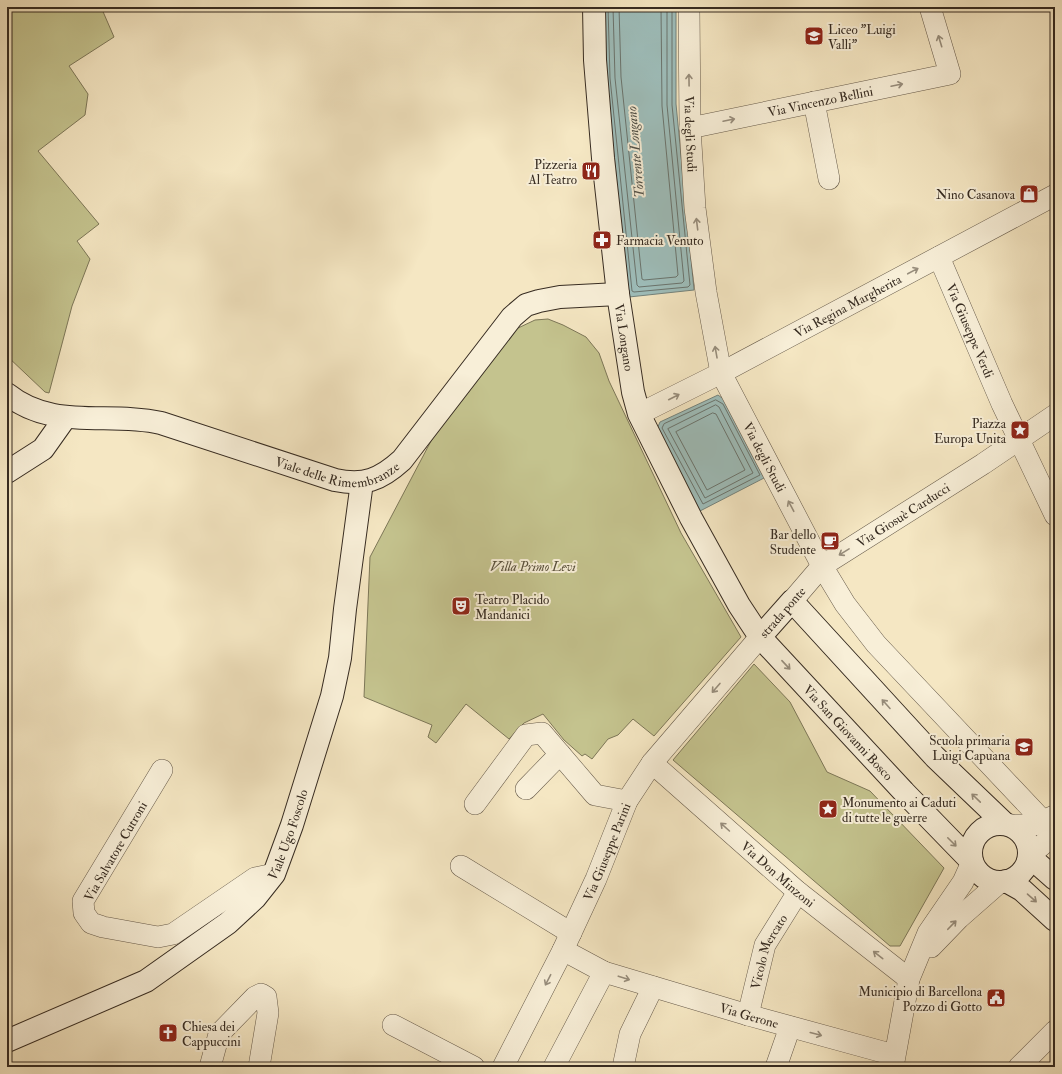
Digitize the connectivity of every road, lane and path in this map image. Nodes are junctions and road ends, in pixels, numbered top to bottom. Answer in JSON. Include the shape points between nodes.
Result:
{"nodes":[{"id":1,"x":594,"y":7,"type":"edge"},
{"id":2,"x":689,"y":7,"type":"edge"},
{"id":3,"x":930,"y":7,"type":"edge"},
{"id":4,"x":814,"y":102,"type":"junction"},
{"id":5,"x":690,"y":128,"type":"junction"},
{"id":6,"x":829,"y":179,"type":"dead end"},
{"id":7,"x":1055,"y":195,"type":"edge"},
{"id":8,"x":939,"y":257,"type":"junction"},
{"id":9,"x":618,"y":294,"type":"junction"},
{"id":10,"x":721,"y":373,"type":"junction"},
{"id":11,"x":7,"y":394,"type":"edge"},
{"id":12,"x":640,"y":414,"type":"junction"},
{"id":13,"x":1055,"y":415,"type":"edge"},
{"id":14,"x":65,"y":418,"type":"junction"},
{"id":15,"x":1019,"y":439,"type":"junction"},
{"id":16,"x":7,"y":472,"type":"edge"},
{"id":17,"x":362,"y":482,"type":"junction"},
{"id":18,"x":1055,"y":515,"type":"edge"},
{"id":19,"x":822,"y":566,"type":"junction"},
{"id":20,"x":792,"y":601,"type":"junction"},
{"id":21,"x":760,"y":637,"type":"junction"},
{"id":22,"x":742,"y":658,"type":"joint"},
{"id":23,"x":560,"y":754,"type":"junction"},
{"id":24,"x":652,"y":762,"type":"junction"},
{"id":25,"x":162,"y":770,"type":"dead end"},
{"id":26,"x":526,"y":789,"type":"dead end"},
{"id":27,"x":628,"y":801,"type":"junction"},
{"id":28,"x":475,"y":804,"type":"dead end"},
{"id":29,"x":1051,"y":824,"type":"edge"},
{"id":30,"x":1007,"y":825,"type":"junction"},
{"id":31,"x":1029,"y":856,"type":"junction"},
{"id":32,"x":972,"y":862,"type":"junction"},
{"id":33,"x":460,"y":866,"type":"dead end"},
{"id":34,"x":274,"y":874,"type":"junction"},
{"id":35,"x":1055,"y":879,"type":"edge"},
{"id":36,"x":1003,"y":881,"type":"junction"},
{"id":37,"x":798,"y":892,"type":"junction"},
{"id":38,"x":1055,"y":920,"type":"edge"},
{"id":39,"x":567,"y":941,"type":"junction"},
{"id":40,"x":912,"y":971,"type":"junction"},
{"id":41,"x":604,"y":972,"type":"junction"},
{"id":42,"x":653,"y":987,"type":"junction"},
{"id":43,"x":748,"y":1015,"type":"junction"},
{"id":44,"x":393,"y":1025,"type":"dead end"},
{"id":45,"x":790,"y":1027,"type":"junction"},
{"id":46,"x":1055,"y":1030,"type":"edge"},
{"id":47,"x":7,"y":1041,"type":"edge"},
{"id":48,"x":894,"y":1061,"type":"edge"},
{"id":49,"x":210,"y":1067,"type":"edge"},
{"id":50,"x":259,"y":1067,"type":"edge"},
{"id":51,"x":474,"y":1067,"type":"edge"},
{"id":52,"x":503,"y":1067,"type":"edge"},
{"id":53,"x":554,"y":1067,"type":"edge"},
{"id":54,"x":623,"y":1067,"type":"edge"},
{"id":55,"x":776,"y":1067,"type":"edge"},
{"id":56,"x":1019,"y":1067,"type":"edge"}],
"edges":[{"from":1,"to":9,"type":"street","name":"Via Longano","via":[[596,67]]},
{"from":5,"to":2,"type":"street","name":"Via degli Studi","one_way":true},
{"from":4,"to":3,"type":"street","name":"Via Vincenzo Bellini","one_way":true,"via":[[950,74]]},
{"from":5,"to":4,"type":"street","name":"Via Vincenzo Bellini","one_way":true},
{"from":4,"to":6,"type":"street"},
{"from":10,"to":5,"type":"street","name":"Via degli Studi","one_way":true,"via":[[706,292],[695,208]]},
{"from":7,"to":8,"type":"street","name":"Via Regina Margherita"},
{"from":10,"to":8,"type":"street","name":"Via Regina Margherita","one_way":true},
{"from":8,"to":15,"type":"street","name":"Via Giuseppe Verdi"},
{"from":9,"to":12,"type":"street","name":"Via Longano","via":[[633,392]]},
{"from":9,"to":17,"type":"street","name":"Viale delle Rimembranze","via":[[560,297],[526,305],[505,325],[402,460],[376,479]]},
{"from":12,"to":10,"type":"street","name":"Via Regina Margherita","one_way":true},
{"from":19,"to":10,"type":"street","name":"Via degli Studi","one_way":true},
{"from":11,"to":14,"type":"street","name":"Viale delle Rimembranze","via":[[27,406]]},
{"from":12,"to":21,"type":"street","name":"Via Longano","via":[[695,524],[739,605]]},
{"from":13,"to":15,"type":"street"},
{"from":14,"to":16,"type":"street","via":[[43,449]]},
{"from":14,"to":17,"type":"street","name":"Viale delle Rimembranze","via":[[134,418],[154,421],[335,480],[348,483]]},
{"from":15,"to":18,"type":"street"},
{"from":15,"to":19,"type":"street","name":"Via Giosuè Carducci","one_way":true},
{"from":17,"to":34,"type":"street","name":"Viale Ugo Foscolo","via":[[344,609],[340,658],[332,696]]},
{"from":19,"to":20,"type":"street","name":"strada ponte"},
{"from":19,"to":29,"type":"street","name":"Via degli Studi","via":[[845,604],[876,644]]},
{"from":20,"to":21,"type":"street","name":"strada ponte"},
{"from":30,"to":20,"type":"street","one_way":true,"via":[[935,757]]},
{"from":21,"to":22,"type":"street","name":"strada ponte"},
{"from":21,"to":32,"type":"street","name":"Via San Giovanni Bosco","one_way":true},
{"from":22,"to":24,"type":"street","name":"Via Giuseppe Parini","one_way":true},
{"from":23,"to":26,"type":"street"},
{"from":23,"to":27,"type":"street","via":[[595,795]]},
{"from":23,"to":28,"type":"street","via":[[542,732],[526,734]]},
{"from":24,"to":27,"type":"street","name":"Via Giuseppe Parini"},
{"from":37,"to":24,"type":"street","name":"Via Don Minzoni","one_way":true},
{"from":25,"to":34,"type":"street","name":"Via Salvatore Cutroni","via":[[83,901],[84,913],[91,923],[158,937],[173,934],[255,878]]},
{"from":27,"to":39,"type":"street","name":"Via Giuseppe Parini"},
{"from":29,"to":30,"type":"street"},
{"from":29,"to":31,"type":"street"},
{"from":30,"to":31,"type":"street","via":[[1018,830],[1025,839]]},
{"from":30,"to":32,"type":"street","via":[[990,826],[978,834],[972,846]]},
{"from":31,"to":35,"type":"street"},
{"from":31,"to":36,"type":"street","via":[[1021,872]]},
{"from":32,"to":36,"type":"street","via":[[983,876]]},
{"from":32,"to":40,"type":"street","via":[[963,882],[928,933]]},
{"from":33,"to":39,"type":"street","name":"Via Gerone"},
{"from":34,"to":47,"type":"street","name":"Viale Ugo Foscolo","via":[[255,898],[228,923],[160,973],[125,991]]},
{"from":36,"to":38,"type":"street","one_way":true,"via":[[1022,890]]},
{"from":40,"to":36,"type":"street","one_way":true,"via":[[959,918]]},
{"from":40,"to":37,"type":"street","name":"Via Don Minzoni","one_way":true},
{"from":37,"to":43,"type":"street","name":"Vicolo Mercato","via":[[765,945]]},
{"from":39,"to":41,"type":"street","name":"Via Gerone"},
{"from":39,"to":52,"type":"street","name":"Via Giuseppe Parini","one_way":true},
{"from":40,"to":48,"type":"street"},
{"from":41,"to":42,"type":"street","name":"Via Gerone","one_way":true},
{"from":41,"to":53,"type":"street"},
{"from":42,"to":43,"type":"street","name":"Via Gerone"},
{"from":42,"to":54,"type":"street","via":[[630,1034]]},
{"from":43,"to":45,"type":"street","name":"Via Gerone"},
{"from":44,"to":51,"type":"street"},
{"from":45,"to":48,"type":"street","name":"Via Gerone","one_way":true},
{"from":45,"to":55,"type":"street"},
{"from":46,"to":56,"type":"street"},
{"from":49,"to":50,"type":"street","via":[[219,1034],[261,994],[266,997],[268,1013]]}]}
